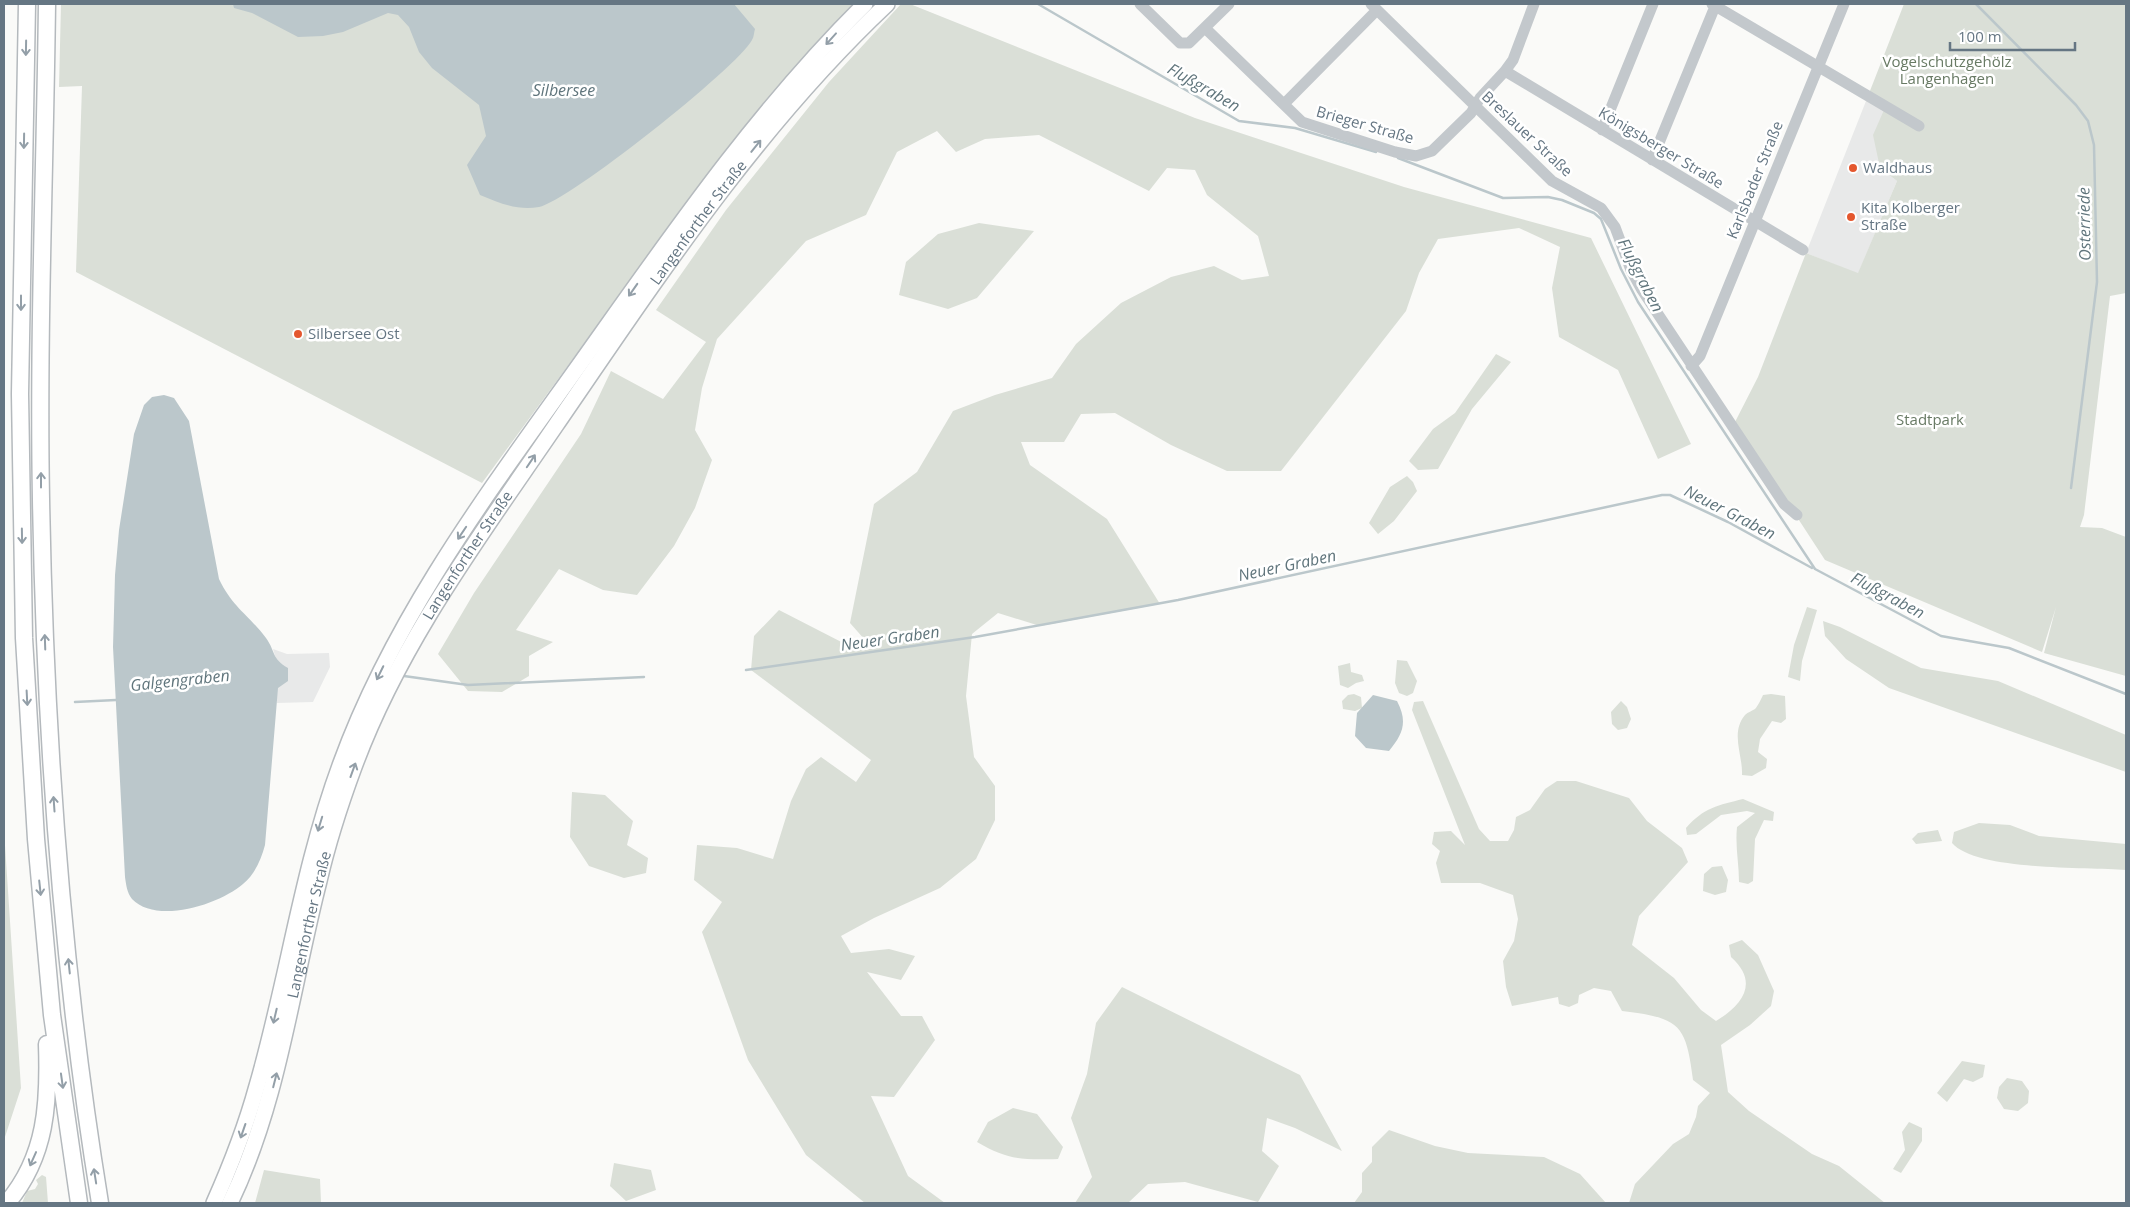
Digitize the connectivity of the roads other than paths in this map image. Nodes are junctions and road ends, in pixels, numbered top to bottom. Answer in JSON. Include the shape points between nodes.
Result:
{"nodes":[{"id":1,"x":27,"y":4,"type":"edge"},
{"id":2,"x":48,"y":4,"type":"edge"},
{"id":3,"x":865,"y":4,"type":"edge"},
{"id":4,"x":888,"y":4,"type":"edge"},
{"id":5,"x":1140,"y":4,"type":"edge"},
{"id":6,"x":1229,"y":4,"type":"edge"},
{"id":7,"x":1534,"y":4,"type":"edge"},
{"id":8,"x":1653,"y":4,"type":"edge"},
{"id":9,"x":1714,"y":4,"type":"edge"},
{"id":10,"x":1844,"y":4,"type":"edge"},
{"id":11,"x":1374,"y":7,"type":"edge"},
{"id":12,"x":1205,"y":28,"type":"junction"},
{"id":13,"x":1818,"y":67,"type":"junction"},
{"id":14,"x":1505,"y":71,"type":"junction"},
{"id":15,"x":1284,"y":104,"type":"junction"},
{"id":16,"x":1475,"y":106,"type":"junction"},
{"id":17,"x":1919,"y":126,"type":"dead end"},
{"id":18,"x":1602,"y":130,"type":"junction"},
{"id":19,"x":1652,"y":160,"type":"junction"},
{"id":20,"x":1754,"y":221,"type":"junction"},
{"id":21,"x":1803,"y":250,"type":"dead end"},
{"id":22,"x":1691,"y":366,"type":"junction"},
{"id":23,"x":1797,"y":515,"type":"dead end"},
{"id":24,"x":52,"y":1015,"type":"junction"},
{"id":25,"x":7,"y":1203,"type":"edge"},
{"id":26,"x":79,"y":1203,"type":"edge"},
{"id":27,"x":100,"y":1203,"type":"edge"},
{"id":28,"x":214,"y":1203,"type":"edge"},
{"id":29,"x":230,"y":1203,"type":"edge"}],
"edges":[{"from":1,"to":24,"type":"highway","one_way":true,"via":[[20,394],[24,638],[36,839]]},
{"from":27,"to":2,"type":"highway","one_way":true,"via":[[74,1015],[58,853],[45,637],[41,403]]},
{"from":3,"to":28,"type":"main road","name":"Langenforther Straße","one_way":true,"via":[[767,111],[703,192],[489,493],[414,607],[358,722],[329,796],[305,880],[257,1087]]},
{"from":29,"to":4,"type":"main road","name":"Langenforther Straße","one_way":true,"via":[[252,1153],[272,1091],[318,883],[342,800],[370,727],[406,652],[454,575],[708,207],[778,119],[829,62]]},
{"from":5,"to":12,"type":"street","via":[[1180,43],[1189,43]]},
{"from":6,"to":12,"type":"street"},
{"from":7,"to":14,"type":"street","via":[[1513,60]]},
{"from":8,"to":18,"type":"street"},
{"from":9,"to":13,"type":"street"},
{"from":9,"to":19,"type":"street"},
{"from":10,"to":13,"type":"street","name":"Karlsbader Straße"},
{"from":11,"to":15,"type":"street"},
{"from":11,"to":16,"type":"street","name":"Breslauer Straße"},
{"from":12,"to":15,"type":"street","name":"Brieger Straße"},
{"from":13,"to":17,"type":"street"},
{"from":13,"to":20,"type":"street","name":"Karlsbader Straße"},
{"from":14,"to":16,"type":"street"},
{"from":14,"to":18,"type":"street","name":"Königsberger Straße"},
{"from":15,"to":16,"type":"street","name":"Brieger Straße","via":[[1294,116],[1310,126],[1416,156],[1432,151]]},
{"from":16,"to":22,"type":"street","name":"Breslauer Straße","via":[[1552,182],[1591,201],[1608,216],[1631,270]]},
{"from":18,"to":19,"type":"street","name":"Königsberger Straße"},
{"from":19,"to":20,"type":"street","name":"Königsberger Straße"},
{"from":20,"to":21,"type":"street","name":"Königsberger Straße"},
{"from":20,"to":22,"type":"street","name":"Karlsbader Straße","via":[[1700,356]]},
{"from":22,"to":23,"type":"street","name":"Breslauer Straße","via":[[1784,504]]},
{"from":24,"to":25,"type":"highway","one_way":true,"via":[[47,1031],[48,1090],[38,1148],[24,1180]]},
{"from":24,"to":26,"type":"highway","one_way":true}]}
